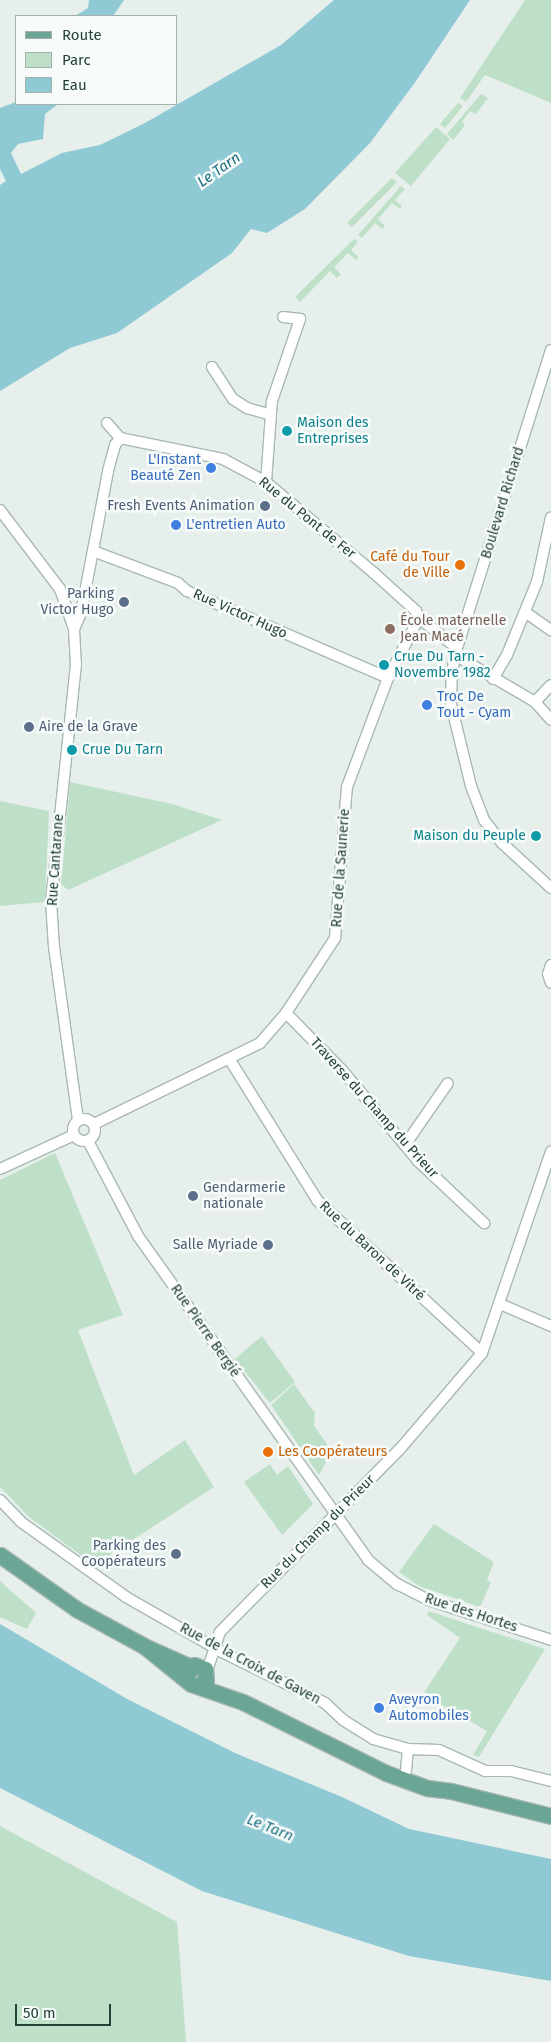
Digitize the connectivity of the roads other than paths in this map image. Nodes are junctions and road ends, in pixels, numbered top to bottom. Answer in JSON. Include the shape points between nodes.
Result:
{"nodes":[{"id":1,"x":283,"y":317,"type":"dead end"},
{"id":2,"x":551,"y":350,"type":"edge"},
{"id":3,"x":212,"y":367,"type":"dead end"},
{"id":4,"x":271,"y":415,"type":"junction"},
{"id":5,"x":107,"y":423,"type":"dead end"},
{"id":6,"x":120,"y":438,"type":"junction"},
{"id":7,"x":266,"y":482,"type":"junction"},
{"id":8,"x":0,"y":510,"type":"edge"},
{"id":9,"x":551,"y":517,"type":"edge"},
{"id":10,"x":93,"y":551,"type":"junction"},
{"id":11,"x":526,"y":612,"type":"junction"},
{"id":12,"x":419,"y":618,"type":"junction"},
{"id":13,"x":74,"y":629,"type":"junction"},
{"id":14,"x":551,"y":630,"type":"edge"},
{"id":15,"x":456,"y":652,"type":"junction"},
{"id":16,"x":388,"y":678,"type":"junction"},
{"id":17,"x":493,"y":679,"type":"junction"},
{"id":18,"x":551,"y":685,"type":"edge"},
{"id":19,"x":535,"y":702,"type":"junction"},
{"id":20,"x":551,"y":720,"type":"edge"},
{"id":21,"x":551,"y":888,"type":"edge"},
{"id":22,"x":551,"y":965,"type":"edge"},
{"id":23,"x":551,"y":983,"type":"edge"},
{"id":24,"x":286,"y":1013,"type":"junction"},
{"id":25,"x":230,"y":1060,"type":"junction"},
{"id":26,"x":448,"y":1083,"type":"dead end"},
{"id":27,"x":78,"y":1120,"type":"junction"},
{"id":28,"x":94,"y":1124,"type":"junction"},
{"id":29,"x":74,"y":1135,"type":"junction"},
{"id":30,"x":88,"y":1141,"type":"junction"},
{"id":31,"x":405,"y":1145,"type":"junction"},
{"id":32,"x":551,"y":1151,"type":"edge"},
{"id":33,"x":0,"y":1169,"type":"edge"},
{"id":34,"x":484,"y":1222,"type":"dead end"},
{"id":35,"x":500,"y":1304,"type":"junction"},
{"id":36,"x":551,"y":1326,"type":"edge"},
{"id":37,"x":482,"y":1353,"type":"junction"},
{"id":38,"x":0,"y":1500,"type":"edge"},
{"id":39,"x":334,"y":1514,"type":"junction"},
{"id":40,"x":0,"y":1556,"type":"edge"},
{"id":41,"x":551,"y":1640,"type":"edge"},
{"id":42,"x":214,"y":1646,"type":"junction"},
{"id":43,"x":197,"y":1674,"type":"junction"},
{"id":44,"x":408,"y":1749,"type":"junction"},
{"id":45,"x":366,"y":1760,"type":"junction"},
{"id":46,"x":406,"y":1771,"type":"junction"},
{"id":47,"x":551,"y":1781,"type":"edge"},
{"id":48,"x":451,"y":1791,"type":"junction"},
{"id":49,"x":551,"y":1816,"type":"edge"}],
"edges":[{"from":1,"to":4,"type":"street","via":[[300,320],[272,401]]},
{"from":2,"to":15,"type":"street","name":"Boulevard Richard"},
{"from":3,"to":4,"type":"street","via":[[233,399],[247,408]]},
{"from":4,"to":7,"type":"street"},
{"from":5,"to":6,"type":"street"},
{"from":6,"to":7,"type":"street","name":"Rue du Pont de Fer","via":[[223,459]]},
{"from":6,"to":10,"type":"street","name":"Rue Cantarane","via":[[108,471]]},
{"from":7,"to":12,"type":"street","name":"Rue du Pont de Fer","via":[[374,573]]},
{"from":8,"to":13,"type":"street","name":"Rue Cantarane","via":[[60,589]]},
{"from":9,"to":11,"type":"street"},
{"from":10,"to":13,"type":"street","name":"Rue Cantarane","via":[[81,613]]},
{"from":10,"to":16,"type":"street","name":"Rue Victor Hugo","via":[[178,583],[187,591]]},
{"from":11,"to":14,"type":"street"},
{"from":11,"to":17,"type":"street"},
{"from":12,"to":15,"type":"street","name":"Rue du Pont de Fer"},
{"from":12,"to":16,"type":"street","name":"Rue de la Saunerie"},
{"from":13,"to":27,"type":"street","name":"Rue Cantarane","via":[[76,664],[51,901],[54,947]]},
{"from":15,"to":17,"type":"street","name":"Rue du Pont de Fer"},
{"from":15,"to":21,"type":"street","name":"Boulevard Richard","via":[[451,704],[476,802],[494,835]]},
{"from":16,"to":24,"type":"street","name":"Rue de la Saunerie","via":[[347,787],[335,938]]},
{"from":17,"to":19,"type":"street","name":"Rue du Pont de Fer"},
{"from":18,"to":19,"type":"street"},
{"from":19,"to":20,"type":"street","name":"Rue du Pont de Fer"},
{"from":22,"to":23,"type":"street","via":[[548,974]]},
{"from":24,"to":25,"type":"street","name":"Rue de la Saunerie","via":[[260,1044]]},
{"from":24,"to":31,"type":"street","name":"Traverse du Champ du Prieur","via":[[342,1070]]},
{"from":25,"to":28,"type":"street","name":"Rue de la Saunerie"},
{"from":25,"to":37,"type":"street","name":"Rue du Baron de Vitré","via":[[317,1200]]},
{"from":26,"to":31,"type":"street"},
{"from":27,"to":28,"type":"street","via":[[85,1119]]},
{"from":27,"to":29,"type":"street","via":[[74,1125]]},
{"from":28,"to":30,"type":"street","via":[[95,1132]]},
{"from":29,"to":30,"type":"street","via":[[78,1140]]},
{"from":29,"to":33,"type":"street"},
{"from":30,"to":39,"type":"street","name":"Rue Pierre Bergié","via":[[138,1236]]},
{"from":31,"to":34,"type":"street","name":"Traverse du Champ du Prieur"},
{"from":32,"to":35,"type":"street","name":"Rue du Champ du Prieur"},
{"from":35,"to":36,"type":"street"},
{"from":35,"to":37,"type":"street","name":"Rue du Champ du Prieur"},
{"from":37,"to":39,"type":"street","name":"Rue du Champ du Prieur","via":[[400,1449]]},
{"from":38,"to":42,"type":"street","name":"Rue de la Croix de Gaven","via":[[21,1522],[96,1578]]},
{"from":39,"to":41,"type":"street","name":"Rue des Hortes","via":[[368,1560],[397,1584],[428,1600]]},
{"from":39,"to":42,"type":"street","name":"Rue du Champ du Prieur","via":[[220,1632]]},
{"from":40,"to":43,"type":"main road","via":[[78,1610]]},
{"from":42,"to":43,"type":"street","name":"Rue du Champ du Prieur"},
{"from":42,"to":44,"type":"street","name":"Rue de la Croix de Gaven","via":[[325,1703],[342,1720],[373,1739]]},
{"from":43,"to":45,"type":"main road","via":[[243,1702]]},
{"from":44,"to":46,"type":"street"},
{"from":44,"to":47,"type":"street","name":"Rue de la Croix de Gaven","via":[[439,1750],[485,1771],[511,1772]]},
{"from":45,"to":46,"type":"main road"},
{"from":45,"to":48,"type":"main road","via":[[386,1773],[428,1788]]},
{"from":46,"to":48,"type":"main road"},
{"from":48,"to":49,"type":"main road"}]}
